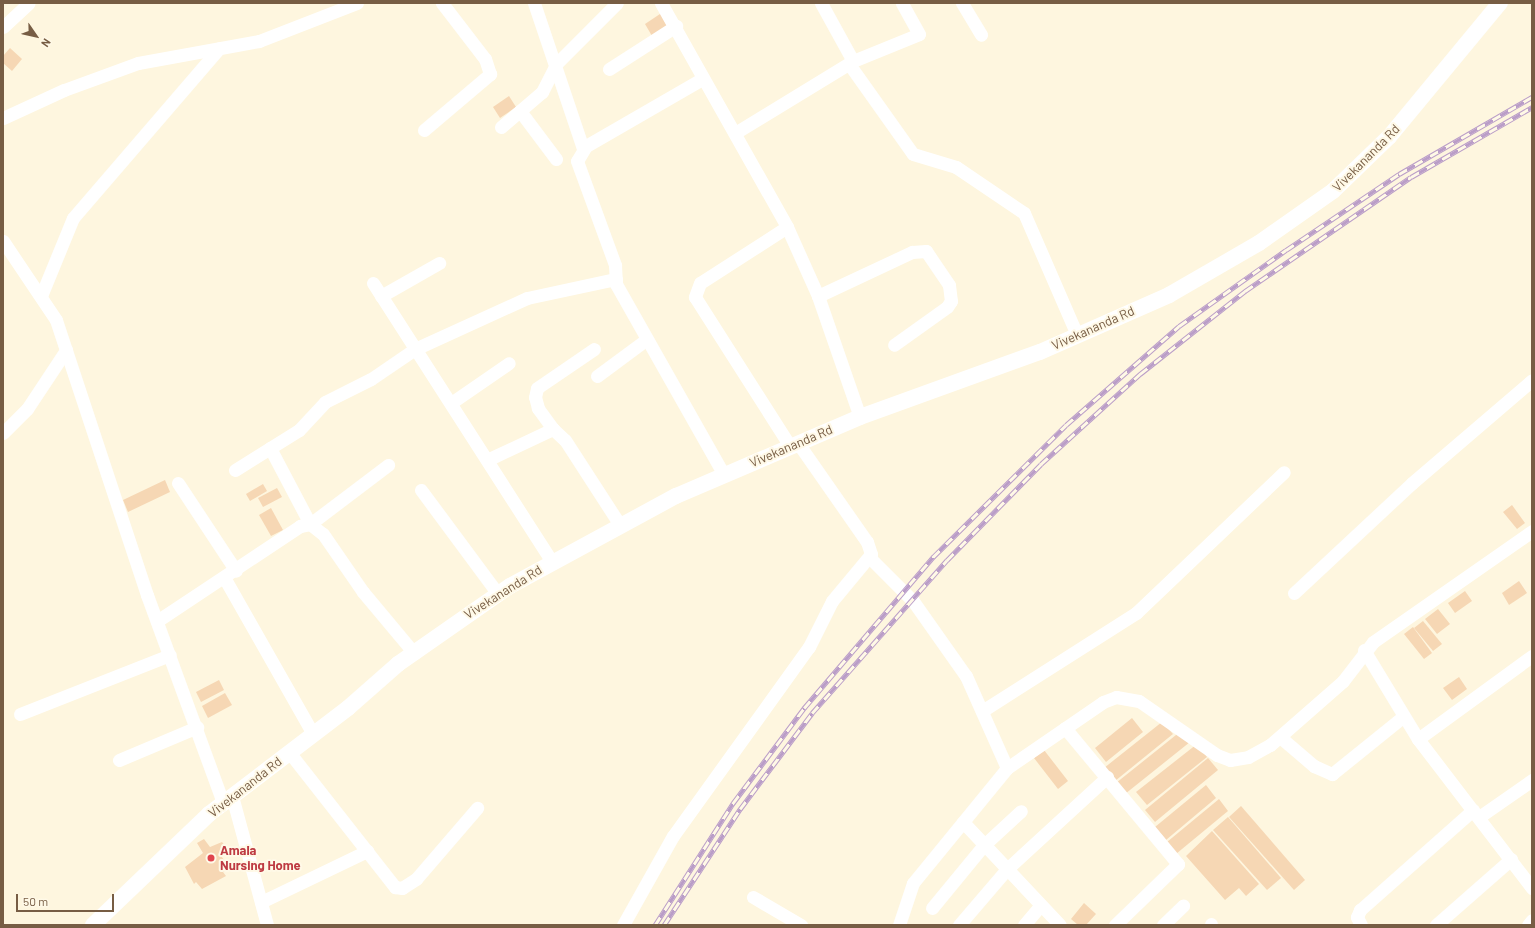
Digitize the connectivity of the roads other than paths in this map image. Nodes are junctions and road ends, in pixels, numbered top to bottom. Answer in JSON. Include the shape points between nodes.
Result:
{"nodes":[{"id":1,"x":28,"y":3,"type":"edge"},
{"id":2,"x":357,"y":3,"type":"edge"},
{"id":3,"x":442,"y":3,"type":"edge"},
{"id":4,"x":534,"y":3,"type":"edge"},
{"id":5,"x":616,"y":3,"type":"edge"},
{"id":6,"x":661,"y":3,"type":"edge"},
{"id":7,"x":821,"y":3,"type":"edge"},
{"id":8,"x":902,"y":3,"type":"edge"},
{"id":9,"x":962,"y":3,"type":"edge"},
{"id":10,"x":1500,"y":3,"type":"edge"},
{"id":11,"x":604,"y":8,"type":"edge"},
{"id":12,"x":676,"y":26,"type":"junction"},
{"id":13,"x":3,"y":27,"type":"edge"},
{"id":14,"x":981,"y":35,"type":"dead end"},
{"id":15,"x":219,"y":48,"type":"junction"},
{"id":16,"x":851,"y":62,"type":"junction"},
{"id":17,"x":556,"y":64,"type":"junction"},
{"id":18,"x":609,"y":69,"type":"dead end"},
{"id":19,"x":702,"y":78,"type":"junction"},
{"id":20,"x":520,"y":111,"type":"junction"},
{"id":21,"x":3,"y":118,"type":"edge"},
{"id":22,"x":501,"y":127,"type":"dead end"},
{"id":23,"x":424,"y":130,"type":"dead end"},
{"id":24,"x":735,"y":133,"type":"junction"},
{"id":25,"x":583,"y":149,"type":"junction"},
{"id":26,"x":556,"y":159,"type":"dead end"},
{"id":27,"x":787,"y":227,"type":"junction"},
{"id":28,"x":3,"y":241,"type":"edge"},
{"id":29,"x":439,"y":262,"type":"dead end"},
{"id":30,"x":616,"y":279,"type":"junction"},
{"id":31,"x":373,"y":284,"type":"dead end"},
{"id":32,"x":42,"y":296,"type":"junction"},
{"id":33,"x":381,"y":296,"type":"junction"},
{"id":34,"x":818,"y":296,"type":"junction"},
{"id":35,"x":1077,"y":335,"type":"junction"},
{"id":36,"x":647,"y":340,"type":"junction"},
{"id":37,"x":894,"y":345,"type":"dead end"},
{"id":38,"x":415,"y":349,"type":"junction"},
{"id":39,"x":594,"y":349,"type":"dead end"},
{"id":40,"x":66,"y":350,"type":"junction"},
{"id":41,"x":509,"y":363,"type":"dead end"},
{"id":42,"x":598,"y":376,"type":"dead end"},
{"id":43,"x":1532,"y":380,"type":"edge"},
{"id":44,"x":450,"y":403,"type":"junction"},
{"id":45,"x":860,"y":417,"type":"junction"},
{"id":46,"x":553,"y":429,"type":"junction"},
{"id":47,"x":3,"y":433,"type":"edge"},
{"id":48,"x":794,"y":444,"type":"junction"},
{"id":49,"x":270,"y":448,"type":"junction"},
{"id":50,"x":487,"y":460,"type":"junction"},
{"id":51,"x":388,"y":465,"type":"dead end"},
{"id":52,"x":235,"y":470,"type":"dead end"},
{"id":53,"x":1284,"y":472,"type":"dead end"},
{"id":54,"x":724,"y":475,"type":"junction"},
{"id":55,"x":178,"y":483,"type":"dead end"},
{"id":56,"x":421,"y":490,"type":"dead end"},
{"id":57,"x":310,"y":524,"type":"junction"},
{"id":58,"x":620,"y":525,"type":"junction"},
{"id":59,"x":1532,"y":531,"type":"edge"},
{"id":60,"x":870,"y":558,"type":"junction"},
{"id":61,"x":552,"y":562,"type":"junction"},
{"id":62,"x":236,"y":571,"type":"junction"},
{"id":63,"x":225,"y":579,"type":"junction"},
{"id":64,"x":1294,"y":593,"type":"dead end"},
{"id":65,"x":498,"y":594,"type":"junction"},
{"id":66,"x":157,"y":621,"type":"junction"},
{"id":67,"x":1364,"y":650,"type":"junction"},
{"id":68,"x":414,"y":653,"type":"junction"},
{"id":69,"x":170,"y":655,"type":"junction"},
{"id":70,"x":1532,"y":656,"type":"edge"},
{"id":71,"x":982,"y":711,"type":"junction"},
{"id":72,"x":20,"y":714,"type":"dead end"},
{"id":73,"x":1404,"y":716,"type":"junction"},
{"id":74,"x":197,"y":727,"type":"junction"},
{"id":75,"x":1065,"y":728,"type":"junction"},
{"id":76,"x":313,"y":734,"type":"junction"},
{"id":77,"x":1280,"y":737,"type":"junction"},
{"id":78,"x":1418,"y":739,"type":"junction"},
{"id":79,"x":289,"y":752,"type":"junction"},
{"id":80,"x":119,"y":760,"type":"dead end"},
{"id":81,"x":1007,"y":768,"type":"junction"},
{"id":82,"x":1107,"y":777,"type":"junction"},
{"id":83,"x":1532,"y":780,"type":"edge"},
{"id":84,"x":227,"y":799,"type":"junction"},
{"id":85,"x":476,"y":808,"type":"dead end"},
{"id":86,"x":1021,"y":811,"type":"dead end"},
{"id":87,"x":1476,"y":813,"type":"junction"},
{"id":88,"x":963,"y":822,"type":"junction"},
{"id":89,"x":984,"y":845,"type":"junction"},
{"id":90,"x":367,"y":851,"type":"junction"},
{"id":91,"x":1511,"y":859,"type":"junction"},
{"id":92,"x":1007,"y":869,"type":"junction"},
{"id":93,"x":1532,"y":888,"type":"edge"},
{"id":94,"x":753,"y":897,"type":"dead end"},
{"id":95,"x":261,"y":902,"type":"junction"},
{"id":96,"x":1041,"y":905,"type":"junction"},
{"id":97,"x":1183,"y":906,"type":"dead end"},
{"id":98,"x":932,"y":908,"type":"dead end"},
{"id":99,"x":1532,"y":920,"type":"edge"},
{"id":100,"x":93,"y":925,"type":"edge"},
{"id":101,"x":267,"y":925,"type":"edge"},
{"id":102,"x":623,"y":925,"type":"edge"},
{"id":103,"x":800,"y":925,"type":"edge"},
{"id":104,"x":899,"y":925,"type":"edge"},
{"id":105,"x":959,"y":925,"type":"edge"},
{"id":106,"x":1024,"y":925,"type":"edge"},
{"id":107,"x":1060,"y":925,"type":"edge"},
{"id":108,"x":1115,"y":925,"type":"edge"},
{"id":109,"x":1163,"y":925,"type":"edge"},
{"id":110,"x":1361,"y":925,"type":"edge"},
{"id":111,"x":1436,"y":925,"type":"edge"},
{"id":112,"x":1528,"y":925,"type":"edge"}],
"edges":[{"from":1,"to":13,"type":"street"},
{"from":2,"to":15,"type":"street","via":[[259,41]]},
{"from":3,"to":23,"type":"street","via":[[485,59],[490,74]]},
{"from":4,"to":17,"type":"street"},
{"from":5,"to":11,"type":"street"},
{"from":6,"to":12,"type":"street"},
{"from":7,"to":16,"type":"street"},
{"from":8,"to":16,"type":"street","via":[[919,34]]},
{"from":9,"to":14,"type":"street"},
{"from":10,"to":35,"type":"street","name":"Vivekananda Rd","via":[[1389,137],[1334,191],[1196,282]]},
{"from":11,"to":17,"type":"street"},
{"from":12,"to":18,"type":"street"},
{"from":12,"to":19,"type":"street"},
{"from":15,"to":21,"type":"street","via":[[138,63],[64,90]]},
{"from":15,"to":32,"type":"street","via":[[73,218]]},
{"from":16,"to":24,"type":"street"},
{"from":16,"to":35,"type":"street","via":[[913,154],[956,167],[1024,213]]},
{"from":17,"to":20,"type":"street","via":[[542,92]]},
{"from":17,"to":25,"type":"street"},
{"from":19,"to":24,"type":"street"},
{"from":19,"to":25,"type":"street"},
{"from":20,"to":22,"type":"street"},
{"from":20,"to":26,"type":"street"},
{"from":24,"to":27,"type":"street"},
{"from":25,"to":30,"type":"street","via":[[579,152],[578,166],[615,265]]},
{"from":27,"to":34,"type":"street"},
{"from":27,"to":48,"type":"street","via":[[700,283],[695,297]]},
{"from":28,"to":32,"type":"street"},
{"from":29,"to":33,"type":"street"},
{"from":30,"to":36,"type":"street"},
{"from":30,"to":38,"type":"street","via":[[527,298]]},
{"from":31,"to":33,"type":"street"},
{"from":32,"to":40,"type":"street","via":[[56,320]]},
{"from":33,"to":38,"type":"street"},
{"from":34,"to":37,"type":"street","via":[[912,252],[926,251],[950,285],[951,301],[947,307]]},
{"from":34,"to":45,"type":"street"},
{"from":35,"to":45,"type":"street","name":"Vivekananda Rd"},
{"from":36,"to":42,"type":"street"},
{"from":36,"to":54,"type":"street"},
{"from":38,"to":44,"type":"street"},
{"from":38,"to":49,"type":"street","via":[[371,379],[325,402],[305,425]]},
{"from":39,"to":46,"type":"street","via":[[537,388],[535,397],[538,408]]},
{"from":40,"to":47,"type":"street","via":[[27,409]]},
{"from":40,"to":66,"type":"street"},
{"from":41,"to":44,"type":"street"},
{"from":43,"to":64,"type":"street","via":[[1412,483]]},
{"from":44,"to":50,"type":"street"},
{"from":45,"to":48,"type":"street","name":"Vivekananda Rd"},
{"from":46,"to":50,"type":"street"},
{"from":46,"to":58,"type":"street","via":[[565,440]]},
{"from":48,"to":54,"type":"street","name":"Vivekananda Rd"},
{"from":48,"to":60,"type":"street","via":[[867,542]]},
{"from":49,"to":52,"type":"street"},
{"from":49,"to":57,"type":"street"},
{"from":50,"to":61,"type":"street"},
{"from":51,"to":57,"type":"street"},
{"from":53,"to":71,"type":"street","via":[[1136,613]]},
{"from":54,"to":58,"type":"street","name":"Vivekananda Rd"},
{"from":55,"to":62,"type":"street"},
{"from":56,"to":65,"type":"street"},
{"from":57,"to":62,"type":"street","via":[[300,526]]},
{"from":57,"to":68,"type":"street","via":[[323,534],[363,592]]},
{"from":58,"to":61,"type":"street","name":"Vivekananda Rd"},
{"from":59,"to":67,"type":"street"},
{"from":60,"to":71,"type":"street","via":[[913,601],[966,676]]},
{"from":60,"to":102,"type":"street","via":[[832,601],[809,646],[673,836]]},
{"from":61,"to":65,"type":"street","name":"Vivekananda Rd"},
{"from":62,"to":63,"type":"street"},
{"from":63,"to":66,"type":"street"},
{"from":63,"to":76,"type":"street"},
{"from":65,"to":68,"type":"street","name":"Vivekananda Rd"},
{"from":66,"to":69,"type":"street"},
{"from":67,"to":73,"type":"street"},
{"from":67,"to":77,"type":"street","via":[[1344,681]]},
{"from":68,"to":76,"type":"street","name":"Vivekananda Rd"},
{"from":69,"to":72,"type":"street"},
{"from":69,"to":74,"type":"street"},
{"from":70,"to":78,"type":"street"},
{"from":71,"to":81,"type":"street"},
{"from":73,"to":77,"type":"street","via":[[1332,774],[1314,766]]},
{"from":73,"to":78,"type":"street"},
{"from":74,"to":80,"type":"street"},
{"from":74,"to":84,"type":"street"},
{"from":75,"to":77,"type":"street","via":[[1103,702],[1128,697],[1230,760],[1248,758]]},
{"from":75,"to":81,"type":"street"},
{"from":75,"to":82,"type":"street"},
{"from":76,"to":79,"type":"street","name":"Vivekananda Rd"},
{"from":78,"to":87,"type":"street"},
{"from":79,"to":84,"type":"street","name":"Vivekananda Rd"},
{"from":79,"to":90,"type":"street"},
{"from":81,"to":88,"type":"street"},
{"from":82,"to":92,"type":"street"},
{"from":82,"to":108,"type":"street","via":[[1178,864]]},
{"from":83,"to":87,"type":"street"},
{"from":84,"to":95,"type":"street"},
{"from":84,"to":100,"type":"street","name":"Vivekananda Rd"},
{"from":85,"to":90,"type":"street","via":[[416,879],[402,888],[395,887]]},
{"from":86,"to":89,"type":"street"},
{"from":87,"to":91,"type":"street"},
{"from":87,"to":110,"type":"street","via":[[1360,910],[1357,917]]},
{"from":88,"to":89,"type":"street"},
{"from":88,"to":104,"type":"street","via":[[914,883]]},
{"from":89,"to":92,"type":"street"},
{"from":89,"to":98,"type":"street"},
{"from":90,"to":95,"type":"street"},
{"from":91,"to":93,"type":"street"},
{"from":91,"to":111,"type":"street"},
{"from":92,"to":96,"type":"street"},
{"from":92,"to":105,"type":"street"},
{"from":94,"to":103,"type":"street"},
{"from":95,"to":101,"type":"street"},
{"from":96,"to":106,"type":"street"},
{"from":96,"to":107,"type":"street"},
{"from":97,"to":109,"type":"street"},
{"from":99,"to":112,"type":"street"}]}
